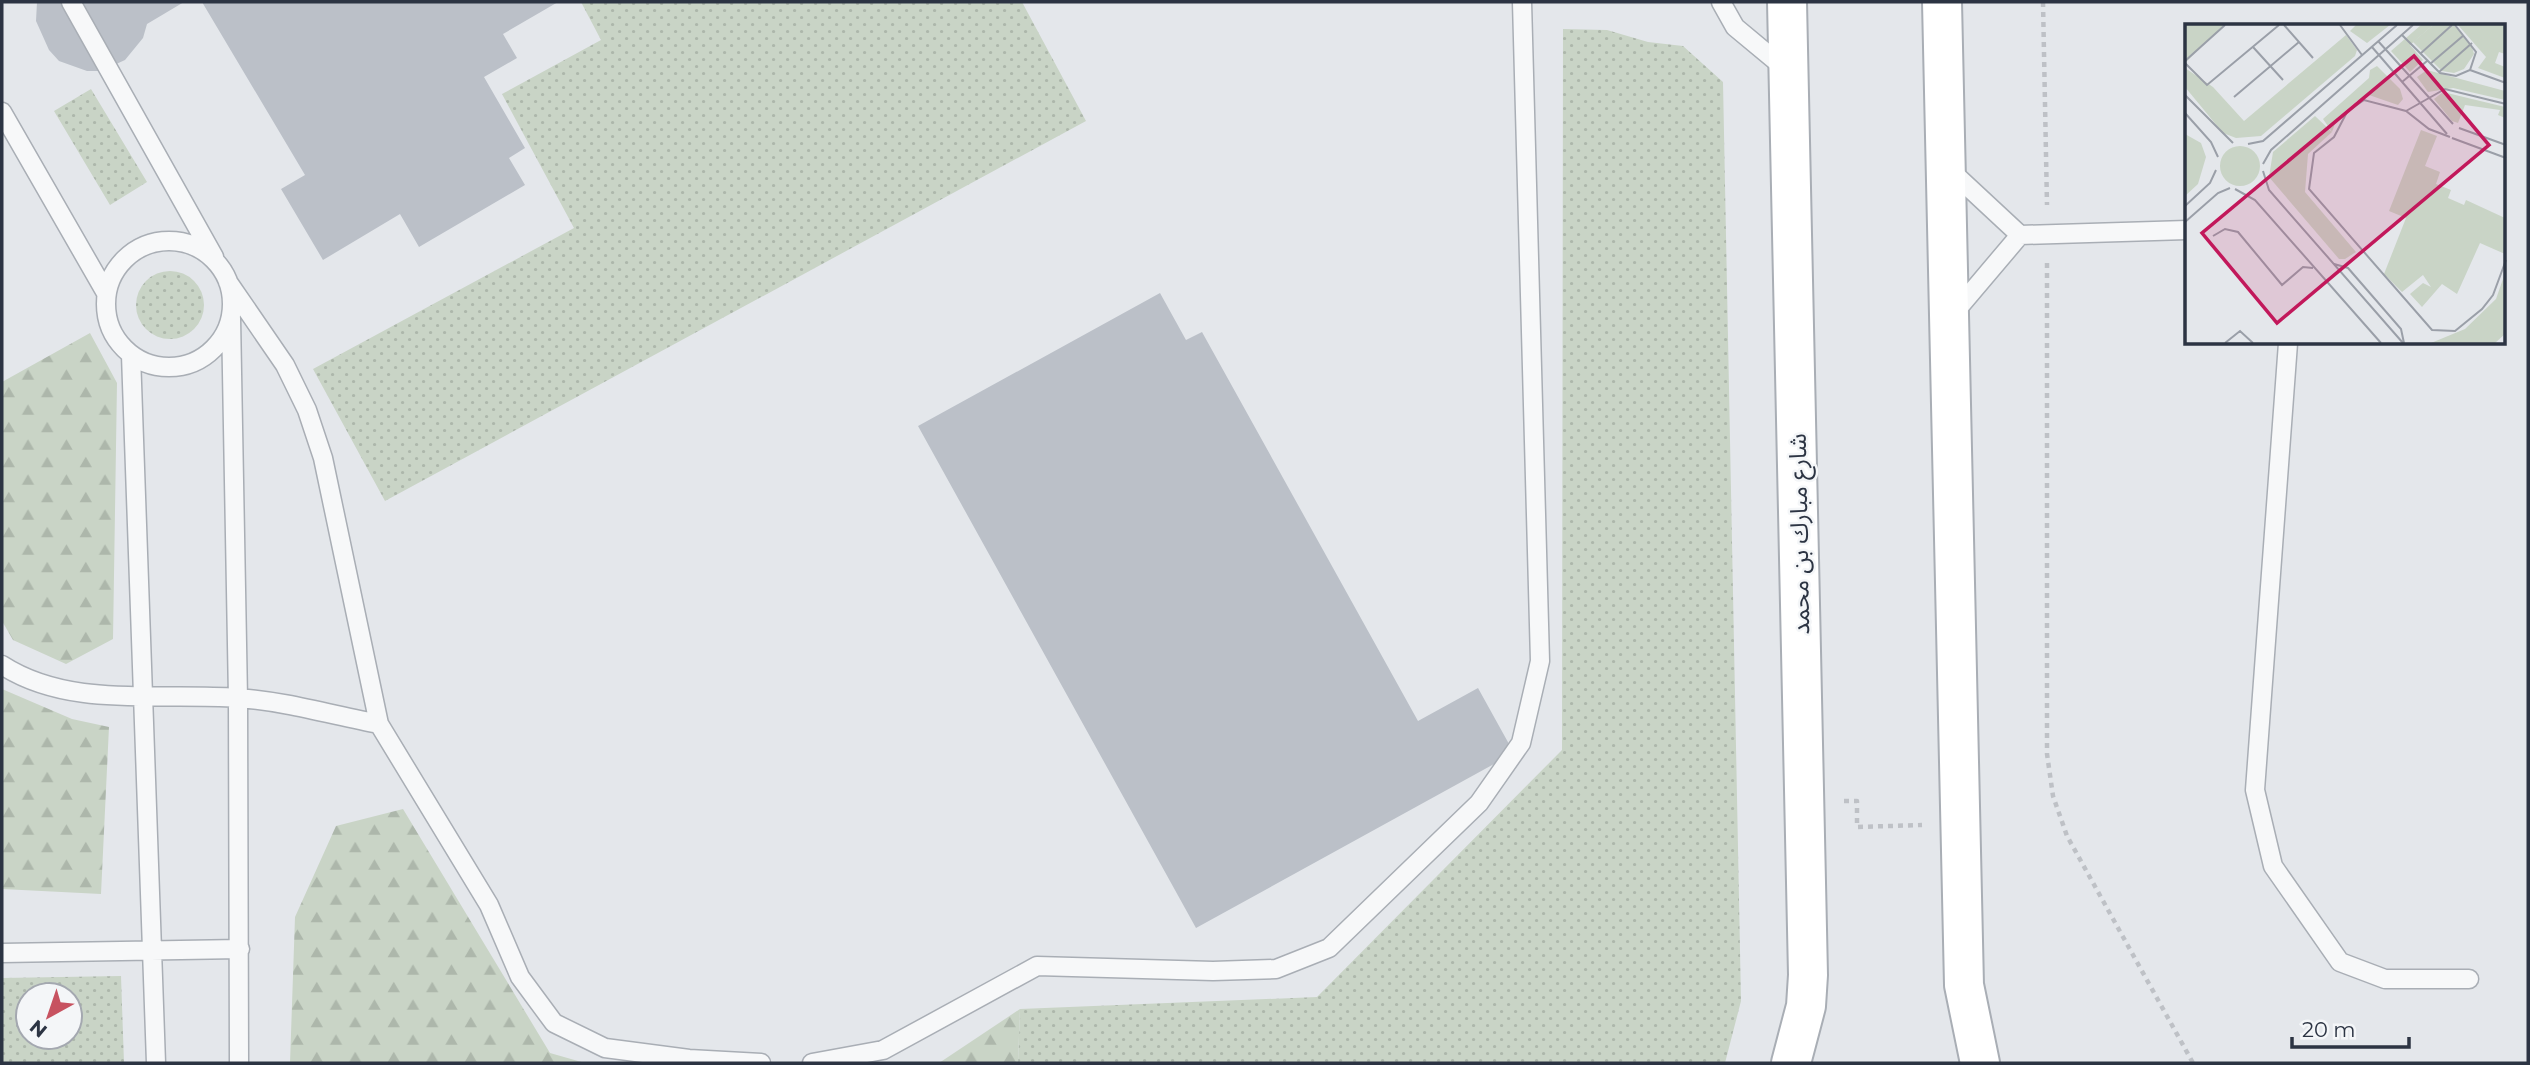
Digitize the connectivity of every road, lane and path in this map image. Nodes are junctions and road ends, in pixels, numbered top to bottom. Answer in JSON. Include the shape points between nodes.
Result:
{"nodes":[{"id":1,"x":71,"y":2,"type":"edge"},
{"id":2,"x":1522,"y":2,"type":"edge"},
{"id":3,"x":1721,"y":2,"type":"edge"},
{"id":4,"x":1787,"y":2,"type":"edge"},
{"id":5,"x":1942,"y":2,"type":"edge"},
{"id":6,"x":2043,"y":2,"type":"edge"},
{"id":7,"x":1788,"y":72,"type":"junction"},
{"id":8,"x":2,"y":112,"type":"edge"},
{"id":9,"x":1946,"y":167,"type":"junction"},
{"id":10,"x":2185,"y":230,"type":"edge"},
{"id":11,"x":2047,"y":234,"type":"junction"},
{"id":12,"x":2020,"y":235,"type":"junction"},
{"id":13,"x":219,"y":266,"type":"junction"},
{"id":14,"x":228,"y":282,"type":"junction"},
{"id":15,"x":106,"y":293,"type":"junction"},
{"id":16,"x":231,"y":318,"type":"junction"},
{"id":17,"x":1950,"y":319,"type":"junction"},
{"id":18,"x":2288,"y":345,"type":"edge"},
{"id":19,"x":131,"y":355,"type":"junction"},
{"id":20,"x":2,"y":665,"type":"edge"},
{"id":21,"x":144,"y":696,"type":"junction"},
{"id":22,"x":238,"y":698,"type":"junction"},
{"id":23,"x":379,"y":724,"type":"junction"},
{"id":24,"x":1805,"y":802,"type":"junction"},
{"id":25,"x":1961,"y":824,"type":"junction"},
{"id":26,"x":240,"y":949,"type":"junction"},
{"id":27,"x":152,"y":950,"type":"junction"},
{"id":28,"x":2,"y":953,"type":"edge"},
{"id":29,"x":2469,"y":979,"type":"dead end"},
{"id":30,"x":156,"y":1063,"type":"edge"},
{"id":31,"x":239,"y":1063,"type":"edge"},
{"id":32,"x":761,"y":1063,"type":"edge"},
{"id":33,"x":812,"y":1063,"type":"edge"},
{"id":34,"x":1791,"y":1063,"type":"edge"},
{"id":35,"x":1980,"y":1063,"type":"edge"},
{"id":36,"x":2193,"y":1063,"type":"edge"}],
"edges":[{"from":1,"to":13,"type":"lane"},
{"from":2,"to":33,"type":"lane","via":[[1540,661],[1521,743],[1479,803],[1329,948],[1276,969],[1037,966],[883,1050]]},
{"from":3,"to":7,"type":"lane","via":[[1735,27]]},
{"from":4,"to":7,"type":"street","name":"شارع مبارك بن محمد"},
{"from":5,"to":9,"type":"street"},
{"from":6,"to":11,"type":"path"},
{"from":7,"to":24,"type":"street","name":"شارع مبارك بن محمد"},
{"from":8,"to":15,"type":"lane"},
{"from":9,"to":12,"type":"lane"},
{"from":9,"to":17,"type":"street"},
{"from":10,"to":11,"type":"lane"},
{"from":11,"to":12,"type":"lane"},
{"from":11,"to":36,"type":"path","via":[[2047,754],[2053,796],[2067,836]]},
{"from":12,"to":17,"type":"lane"},
{"from":13,"to":14,"type":"lane"},
{"from":13,"to":15,"type":"lane","via":[[204,251],[164,241],[126,257],[113,273]]},
{"from":14,"to":16,"type":"lane"},
{"from":14,"to":23,"type":"lane","via":[[285,365],[307,410],[323,458]]},
{"from":15,"to":19,"type":"lane","via":[[109,328]]},
{"from":16,"to":19,"type":"lane","via":[[214,349],[199,360],[165,368]]},
{"from":16,"to":22,"type":"lane"},
{"from":17,"to":25,"type":"street"},
{"from":18,"to":29,"type":"lane","via":[[2255,790],[2273,866],[2340,962],[2385,979]]},
{"from":19,"to":21,"type":"lane"},
{"from":20,"to":21,"type":"lane","via":[[19,677],[69,691]]},
{"from":21,"to":22,"type":"lane"},
{"from":21,"to":27,"type":"lane"},
{"from":22,"to":23,"type":"lane"},
{"from":22,"to":26,"type":"lane"},
{"from":23,"to":32,"type":"lane","via":[[489,905],[520,976],[554,1023],[605,1048]]},
{"from":24,"to":25,"type":"path","via":[[1857,801],[1857,827]]},
{"from":24,"to":34,"type":"street","name":"شارع مبارك بن محمد","via":[[1808,975],[1806,1006]]},
{"from":25,"to":35,"type":"street","via":[[1964,985]]},
{"from":26,"to":27,"type":"lane"},
{"from":26,"to":31,"type":"lane"},
{"from":27,"to":28,"type":"lane"},
{"from":27,"to":30,"type":"lane"}]}
